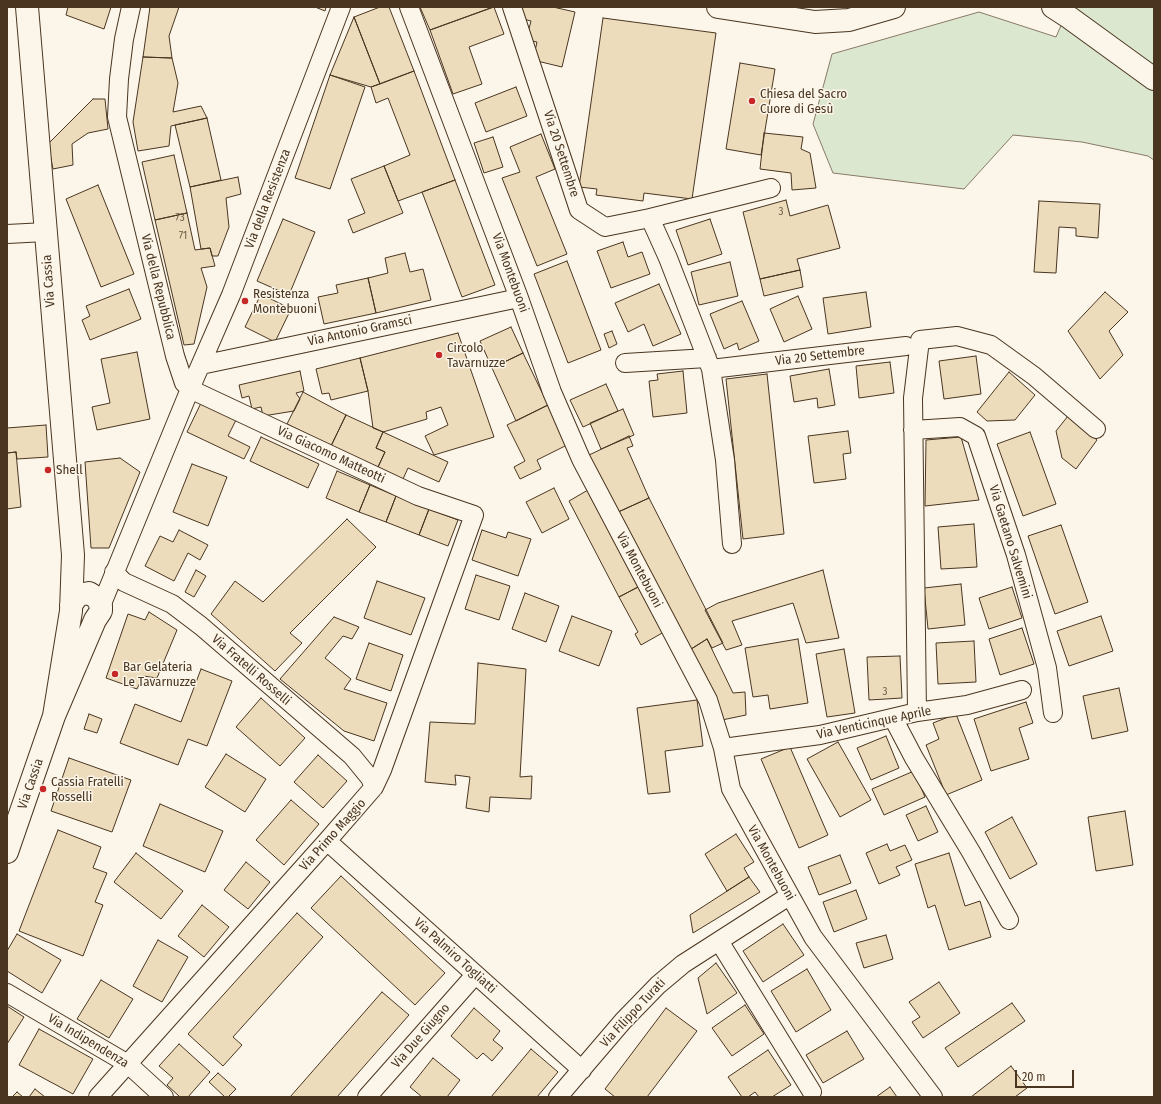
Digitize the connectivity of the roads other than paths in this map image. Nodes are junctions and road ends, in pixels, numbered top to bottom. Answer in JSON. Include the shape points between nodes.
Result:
{"nodes":[{"id":1,"x":26,"y":7,"type":"edge"},
{"id":2,"x":131,"y":7,"type":"edge"},
{"id":3,"x":340,"y":7,"type":"edge"},
{"id":4,"x":409,"y":7,"type":"edge"},
{"id":5,"x":512,"y":7,"type":"edge"},
{"id":6,"x":718,"y":7,"type":"edge"},
{"id":7,"x":894,"y":7,"type":"edge"},
{"id":8,"x":1053,"y":7,"type":"edge"},
{"id":9,"x":1154,"y":79,"type":"edge"},
{"id":10,"x":771,"y":188,"type":"dead end"},
{"id":11,"x":650,"y":218,"type":"junction"},
{"id":12,"x":46,"y":232,"type":"junction"},
{"id":13,"x":8,"y":233,"type":"edge"},
{"id":14,"x":519,"y":298,"type":"junction"},
{"id":15,"x":906,"y":346,"type":"dead end"},
{"id":16,"x":625,"y":363,"type":"dead end"},
{"id":17,"x":709,"y":364,"type":"junction"},
{"id":18,"x":201,"y":365,"type":"junction"},
{"id":19,"x":190,"y":389,"type":"junction"},
{"id":20,"x":1096,"y":429,"type":"dead end"},
{"id":21,"x":913,"y":430,"type":"junction"},
{"id":22,"x":474,"y":515,"type":"joint"},
{"id":23,"x":732,"y":544,"type":"dead end"},
{"id":24,"x":122,"y":553,"type":"junction"},
{"id":25,"x":73,"y":555,"type":"junction"},
{"id":26,"x":114,"y":572,"type":"junction"},
{"id":27,"x":95,"y":606,"type":"junction"},
{"id":28,"x":71,"y":608,"type":"junction"},
{"id":29,"x":1022,"y":690,"type":"dead end"},
{"id":30,"x":916,"y":712,"type":"junction"},
{"id":31,"x":1053,"y":713,"type":"dead end"},
{"id":32,"x":54,"y":716,"type":"junction"},
{"id":33,"x":893,"y":718,"type":"junction"},
{"id":34,"x":723,"y":748,"type":"junction"},
{"id":35,"x":374,"y":787,"type":"junction"},
{"id":36,"x":327,"y":841,"type":"junction"},
{"id":37,"x":7,"y":852,"type":"edge"},
{"id":38,"x":789,"y":896,"type":"junction"},
{"id":39,"x":1009,"y":920,"type":"dead end"},
{"id":40,"x":719,"y":941,"type":"junction"},
{"id":41,"x":475,"y":975,"type":"junction"},
{"id":42,"x":7,"y":993,"type":"edge"},
{"id":43,"x":128,"y":1064,"type":"junction"},
{"id":44,"x":582,"y":1070,"type":"junction"},
{"id":45,"x":812,"y":1092,"type":"dead end"},
{"id":46,"x":98,"y":1097,"type":"edge"},
{"id":47,"x":164,"y":1097,"type":"edge"},
{"id":48,"x":367,"y":1097,"type":"edge"},
{"id":49,"x":558,"y":1097,"type":"edge"},
{"id":50,"x":933,"y":1097,"type":"edge"}],
"edges":[{"from":1,"to":12,"type":"main road","name":"Via Cassia"},
{"from":2,"to":19,"type":"street","name":"Via della Repubblica","via":[[119,78],[117,117],[175,356],[182,379]]},
{"from":3,"to":18,"type":"street","name":"Via della Resistenza","via":[[231,295]]},
{"from":4,"to":14,"type":"street","name":"Via Montebuoni"},
{"from":5,"to":11,"type":"street","name":"Via 20 Settembre","via":[[579,210],[605,227]]},
{"from":6,"to":7,"type":"main road","via":[[815,22],[849,20]]},
{"from":8,"to":9,"type":"main road"},
{"from":10,"to":11,"type":"street","name":"Via 20 Settembre"},
{"from":11,"to":17,"type":"street"},
{"from":12,"to":13,"type":"street"},
{"from":12,"to":25,"type":"main road","name":"Via Cassia"},
{"from":14,"to":18,"type":"street","name":"Via Antonio Gramsci"},
{"from":14,"to":34,"type":"street","name":"Via Montebuoni","via":[[552,392],[581,459],[708,700]]},
{"from":15,"to":17,"type":"street","name":"Via 20 Settembre"},
{"from":16,"to":17,"type":"street","name":"Via 20 Settembre"},
{"from":17,"to":23,"type":"street","via":[[725,460]]},
{"from":18,"to":19,"type":"street","name":"Via della Resistenza"},
{"from":19,"to":22,"type":"street","name":"Via Giacomo Matteotti","via":[[418,496]]},
{"from":19,"to":24,"type":"street"},
{"from":20,"to":21,"type":"street","via":[[1034,376],[991,345],[957,336],[920,340],[913,398]]},
{"from":21,"to":30,"type":"street"},
{"from":21,"to":31,"type":"street","name":"Via Gaetano Salvemini","via":[[960,427],[976,436],[1020,570],[1047,668]]},
{"from":22,"to":35,"type":"street","name":"Via Primo Maggio"},
{"from":24,"to":26,"type":"street"},
{"from":24,"to":27,"type":"street"},
{"from":25,"to":27,"type":"main road","name":"Via Cassia","via":[[77,572]]},
{"from":25,"to":28,"type":"main road","name":"Via Cassia"},
{"from":26,"to":27,"type":"street"},
{"from":26,"to":35,"type":"street","name":"Via Fratelli Rosselli","via":[[124,582],[172,604],[201,626],[352,756],[364,768]]},
{"from":27,"to":28,"type":"main road","via":[[90,622],[80,622]]},
{"from":27,"to":32,"type":"main road","name":"Via Cassia"},
{"from":28,"to":32,"type":"main road","name":"Via Cassia"},
{"from":29,"to":30,"type":"street","name":"Via Venticinque Aprile","via":[[967,705]]},
{"from":30,"to":33,"type":"street","name":"Via Venticinque Aprile"},
{"from":32,"to":37,"type":"main road","name":"Via Cassia"},
{"from":33,"to":34,"type":"street","name":"Via Venticinque Aprile","via":[[820,735]]},
{"from":33,"to":39,"type":"street"},
{"from":34,"to":38,"type":"street","name":"Via Montebuoni","via":[[731,789]]},
{"from":35,"to":36,"type":"street","name":"Via Primo Maggio"},
{"from":36,"to":41,"type":"street","name":"Via Palmiro Togliatti"},
{"from":36,"to":43,"type":"street","name":"Via Primo Maggio"},
{"from":38,"to":40,"type":"street","name":"Via Filippo Turati"},
{"from":38,"to":50,"type":"street","name":"Via Montebuoni","via":[[813,937]]},
{"from":40,"to":44,"type":"street","name":"Via Filippo Turati","via":[[683,964],[658,985],[623,1020]]},
{"from":40,"to":45,"type":"street"},
{"from":41,"to":44,"type":"street","name":"Via Palmiro Togliatti"},
{"from":41,"to":48,"type":"street","name":"Via Due Giugno"},
{"from":42,"to":43,"type":"street","name":"Via Indipendenza"},
{"from":43,"to":46,"type":"street","name":"Via Primo Maggio"},
{"from":43,"to":47,"type":"street","name":"Via Indipendenza"},
{"from":44,"to":49,"type":"street","name":"Via Filippo Turati"}]}
